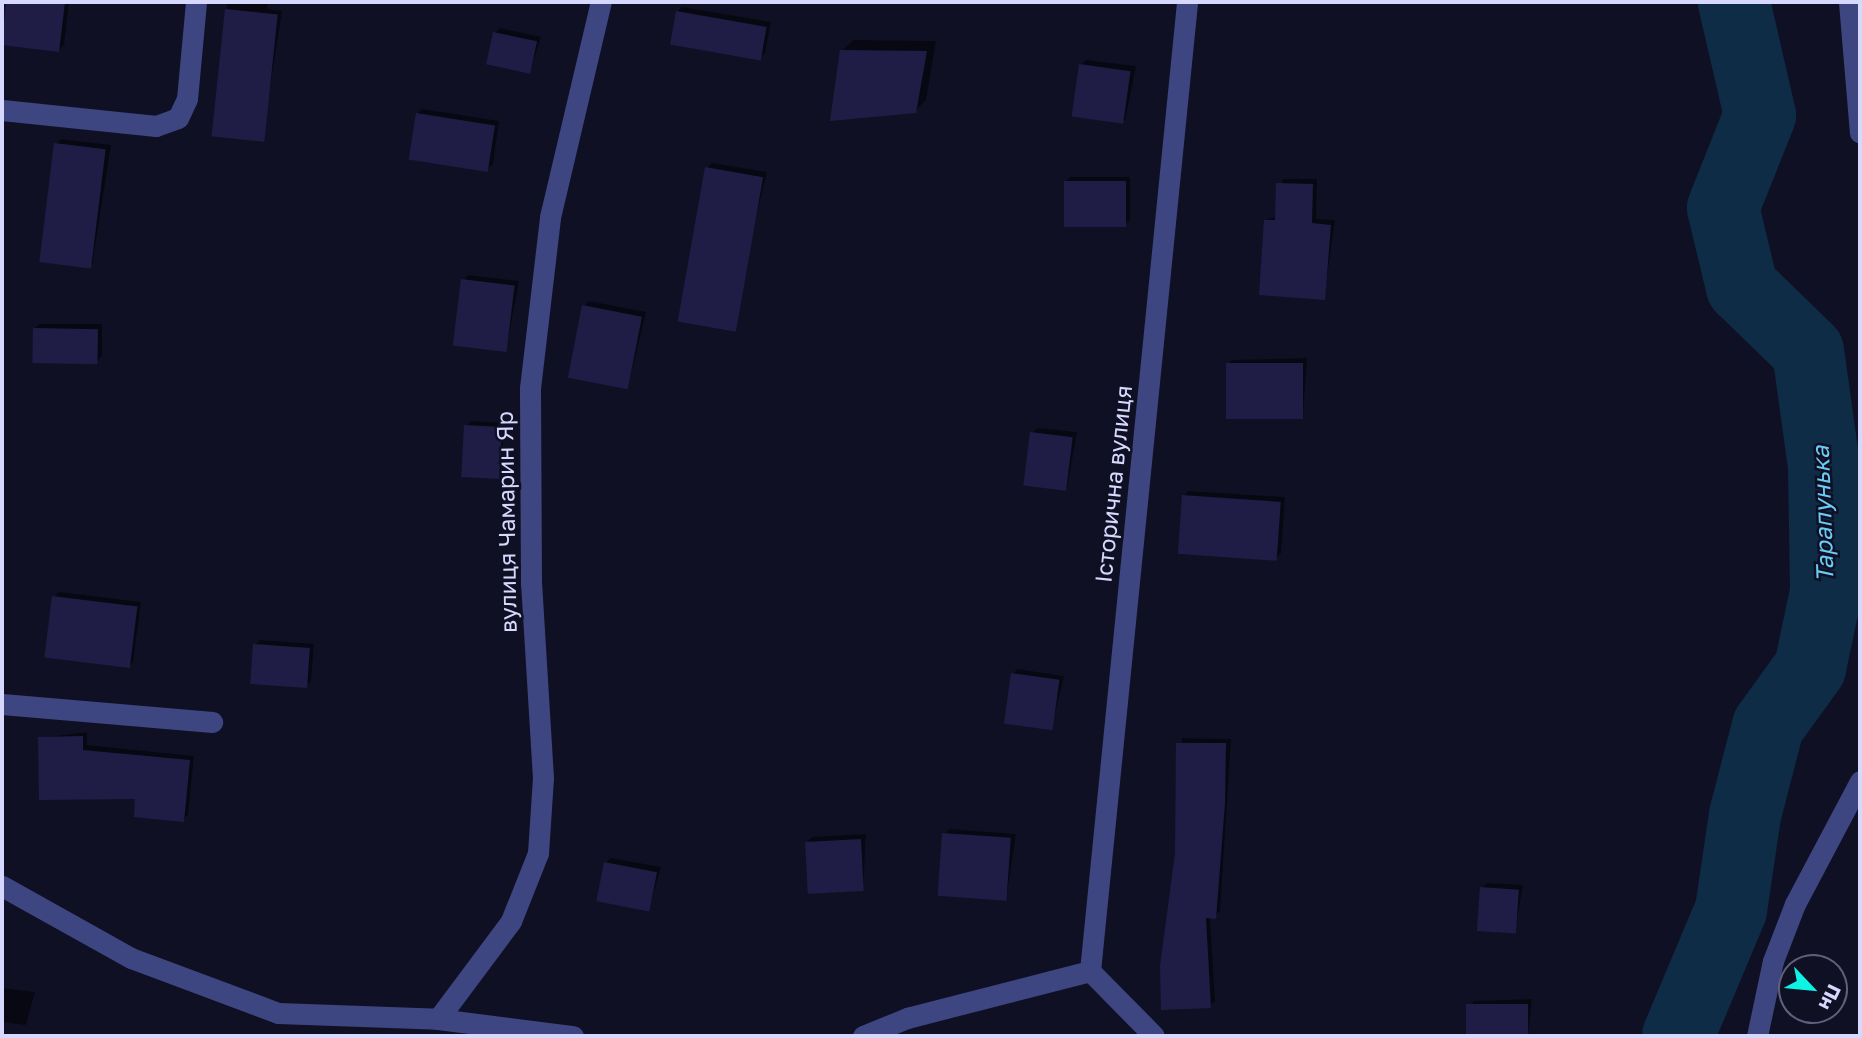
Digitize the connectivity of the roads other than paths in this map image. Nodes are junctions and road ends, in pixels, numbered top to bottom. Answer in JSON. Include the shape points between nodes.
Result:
{"nodes":[{"id":1,"x":196,"y":2,"type":"edge"},
{"id":2,"x":601,"y":2,"type":"edge"},
{"id":3,"x":1187,"y":2,"type":"edge"},
{"id":4,"x":1849,"y":2,"type":"edge"},
{"id":5,"x":2,"y":110,"type":"edge"},
{"id":6,"x":1860,"y":133,"type":"edge"},
{"id":7,"x":2,"y":704,"type":"edge"},
{"id":8,"x":212,"y":722,"type":"dead end"},
{"id":9,"x":1860,"y":781,"type":"edge"},
{"id":10,"x":2,"y":886,"type":"edge"},
{"id":11,"x":1090,"y":971,"type":"junction"},
{"id":12,"x":438,"y":1019,"type":"junction"},
{"id":13,"x":573,"y":1036,"type":"edge"},
{"id":14,"x":863,"y":1036,"type":"edge"},
{"id":15,"x":1154,"y":1036,"type":"edge"},
{"id":16,"x":1757,"y":1036,"type":"edge"}],
"edges":[{"from":1,"to":5,"type":"street","via":[[187,99],[178,118],[156,126]]},
{"from":2,"to":12,"type":"street","name":"вулиця Чамарин Яр","via":[[550,217],[530,388],[531,584],[543,778],[538,853],[511,921]]},
{"from":3,"to":11,"type":"street","name":"Історична вулиця"},
{"from":4,"to":6,"type":"street"},
{"from":7,"to":8,"type":"street"},
{"from":9,"to":16,"type":"street","via":[[1795,904],[1773,961]]},
{"from":10,"to":12,"type":"street","via":[[131,958],[278,1013]]},
{"from":11,"to":14,"type":"street","via":[[907,1018]]},
{"from":11,"to":15,"type":"street"},
{"from":12,"to":13,"type":"street"}]}
